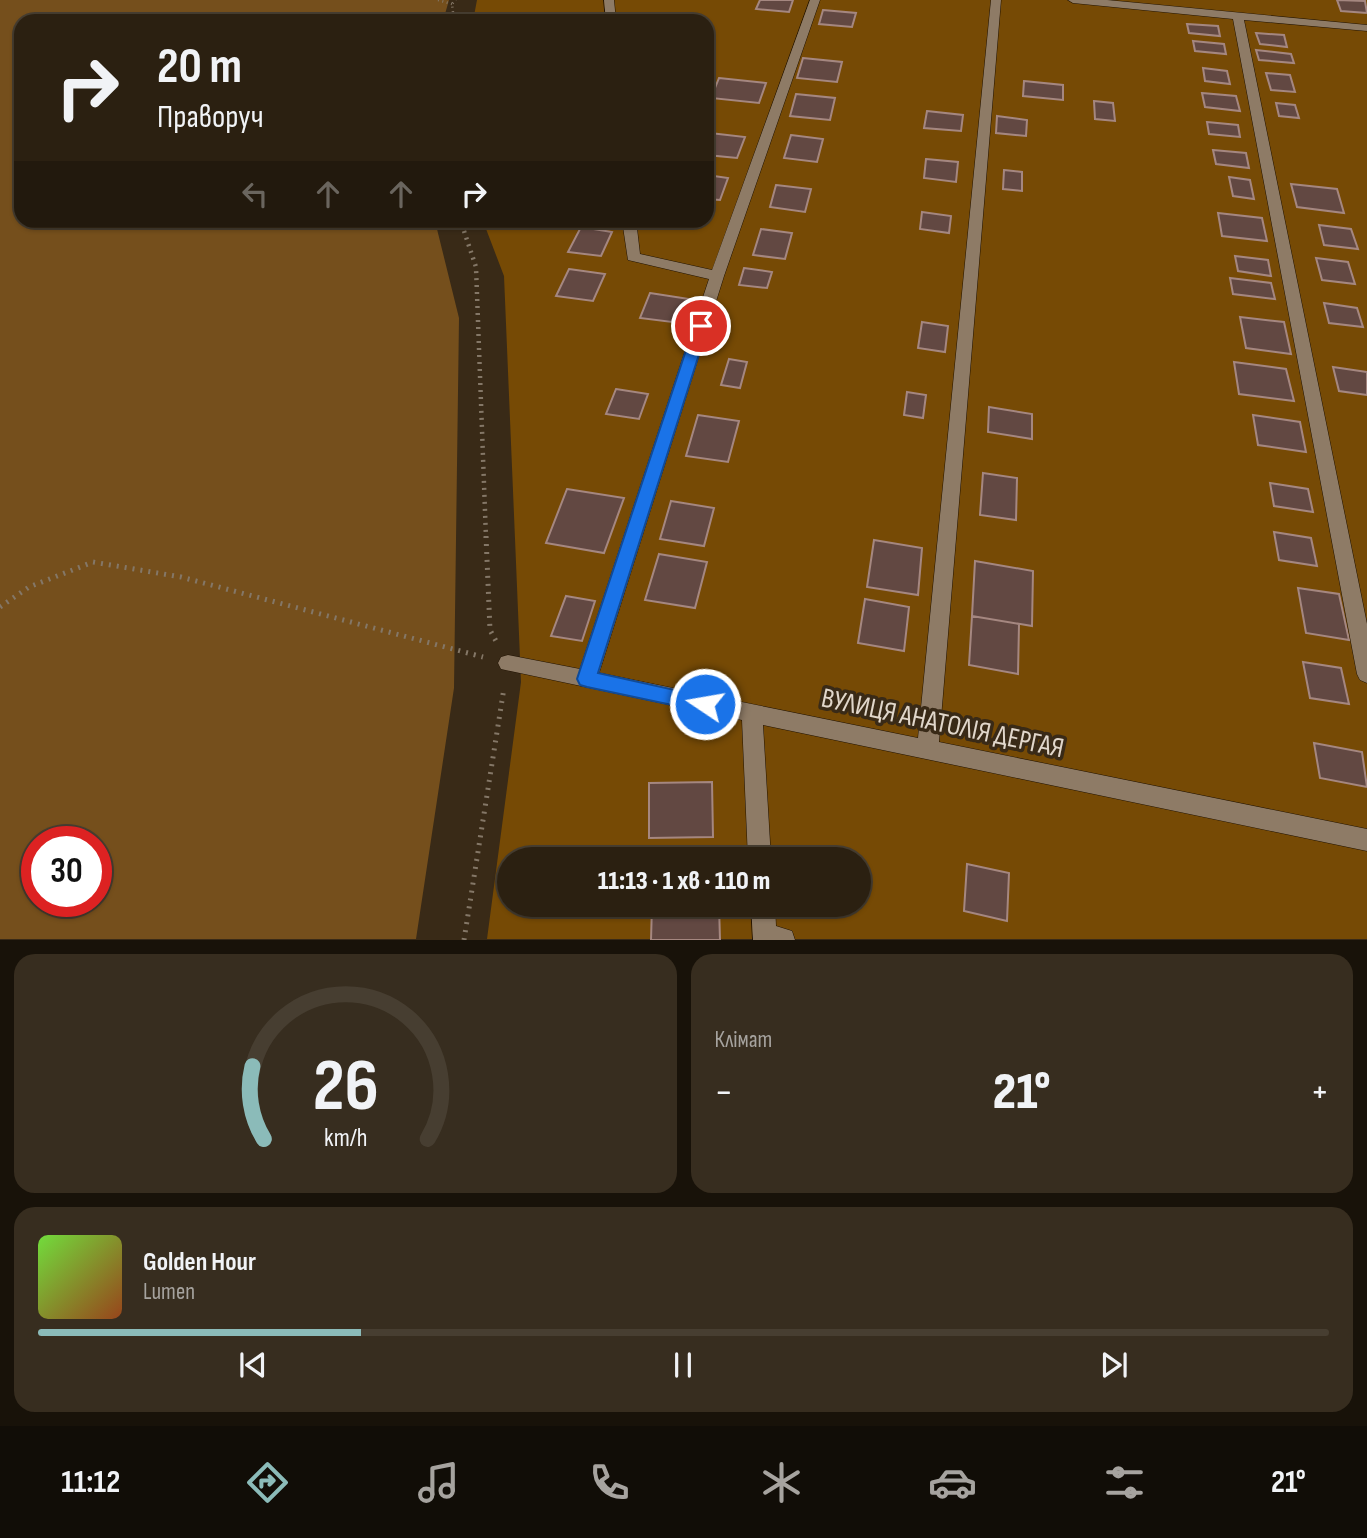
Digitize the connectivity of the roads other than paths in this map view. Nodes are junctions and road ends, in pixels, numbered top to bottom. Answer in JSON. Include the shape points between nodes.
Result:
{"nodes":[{"id":1,"x":815,"y":0,"type":"edge"},
{"id":2,"x":996,"y":0,"type":"edge"},
{"id":3,"x":1073,"y":0,"type":"edge"},
{"id":4,"x":1175,"y":5,"type":"edge"},
{"id":5,"x":1238,"y":15,"type":"junction"},
{"id":6,"x":1367,"y":28,"type":"edge"},
{"id":7,"x":630,"y":228,"type":"edge"},
{"id":8,"x":717,"y":276,"type":"junction"},
{"id":9,"x":508,"y":663,"type":"road end"},
{"id":10,"x":1367,"y":674,"type":"edge"},
{"id":11,"x":587,"y":679,"type":"junction"},
{"id":12,"x":752,"y":713,"type":"junction"},
{"id":13,"x":928,"y":750,"type":"junction"},
{"id":14,"x":1367,"y":839,"type":"edge"},
{"id":15,"x":758,"y":847,"type":"edge"},
{"id":16,"x":765,"y":917,"type":"edge"},
{"id":17,"x":771,"y":938,"type":"edge"}],
"edges":[{"from":1,"to":8,"type":"street"},
{"from":2,"to":13,"type":"street"},
{"from":3,"to":4,"type":"street"},
{"from":4,"to":5,"type":"street"},
{"from":5,"to":6,"type":"street"},
{"from":5,"to":10,"type":"street"},
{"from":7,"to":8,"type":"street","via":[[633,257]]},
{"from":8,"to":11,"type":"street"},
{"from":9,"to":11,"type":"street","name":"ВУЛИЦЯ АНАТОЛІЯ ДЕРГАЯ"},
{"from":11,"to":12,"type":"street","name":"ВУЛИЦЯ АНАТОЛІЯ ДЕРГАЯ"},
{"from":12,"to":13,"type":"street","name":"ВУЛИЦЯ АНАТОЛІЯ ДЕРГАЯ"},
{"from":12,"to":15,"type":"street"},
{"from":13,"to":14,"type":"street","name":"ВУЛИЦЯ АНАТОЛІЯ ДЕРГАЯ"},
{"from":16,"to":17,"type":"street"}]}
